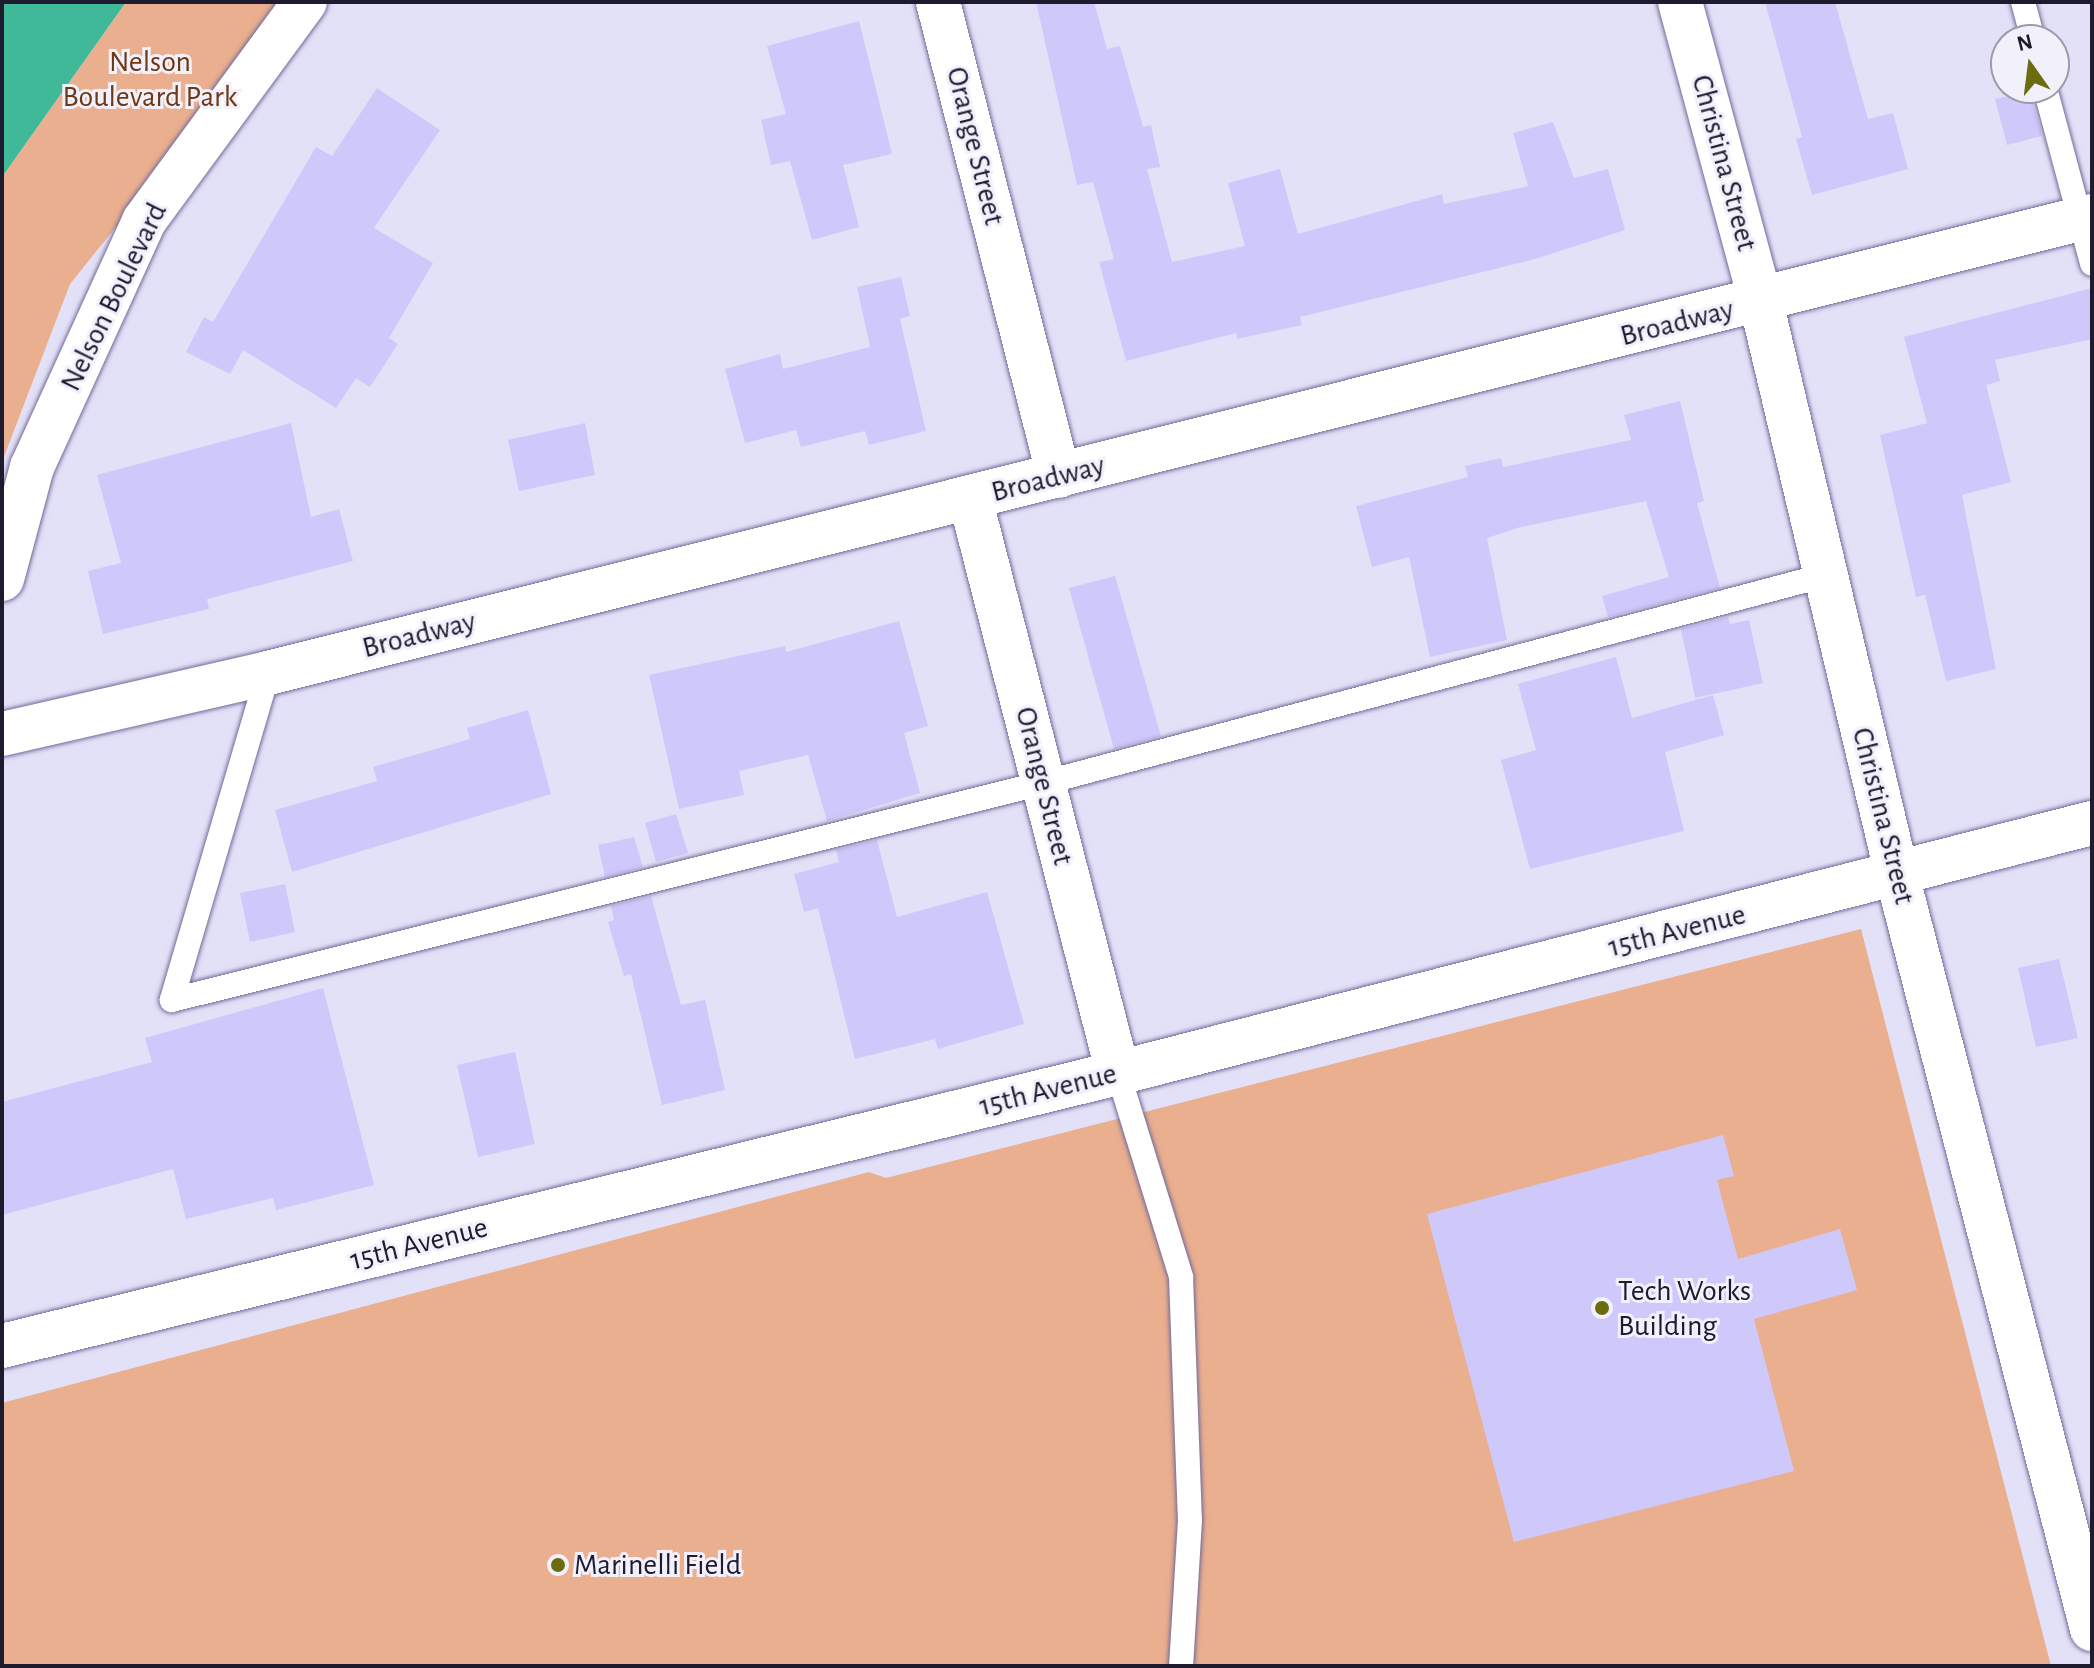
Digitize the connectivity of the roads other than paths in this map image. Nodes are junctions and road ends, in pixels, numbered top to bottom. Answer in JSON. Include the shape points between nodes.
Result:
{"nodes":[{"id":1,"x":305,"y":2,"type":"edge"},
{"id":2,"x":938,"y":2,"type":"edge"},
{"id":3,"x":1680,"y":2,"type":"edge"},
{"id":4,"x":2023,"y":2,"type":"edge"},
{"id":5,"x":2029,"y":24,"type":"edge"},
{"id":6,"x":2050,"y":104,"type":"edge"},
{"id":7,"x":2086,"y":218,"type":"edge"},
{"id":8,"x":2092,"y":264,"type":"edge"},
{"id":9,"x":1761,"y":302,"type":"junction"},
{"id":10,"x":1059,"y":476,"type":"junction"},
{"id":11,"x":970,"y":498,"type":"junction"},
{"id":12,"x":1826,"y":575,"type":"junction"},
{"id":13,"x":2,"y":579,"type":"edge"},
{"id":14,"x":268,"y":673,"type":"junction"},
{"id":15,"x":2,"y":734,"type":"edge"},
{"id":16,"x":1043,"y":783,"type":"junction"},
{"id":17,"x":2092,"y":823,"type":"edge"},
{"id":18,"x":1897,"y":875,"type":"junction"},
{"id":19,"x":1118,"y":1073,"type":"junction"},
{"id":20,"x":2,"y":1346,"type":"edge"},
{"id":21,"x":2092,"y":1629,"type":"edge"},
{"id":22,"x":1181,"y":1666,"type":"edge"}],
"edges":[{"from":1,"to":13,"type":"street","name":"Nelson Boulevard","via":[[144,221],[32,467]]},
{"from":2,"to":10,"type":"street","name":"Orange Street"},
{"from":3,"to":9,"type":"street","name":"Christina Street"},
{"from":4,"to":5,"type":"lane"},
{"from":6,"to":7,"type":"lane"},
{"from":7,"to":8,"type":"lane"},
{"from":7,"to":9,"type":"street","name":"Broadway"},
{"from":9,"to":10,"type":"street","name":"Broadway"},
{"from":9,"to":12,"type":"street","name":"Christina Street"},
{"from":10,"to":11,"type":"street","name":"Broadway"},
{"from":11,"to":14,"type":"street","name":"Broadway"},
{"from":11,"to":16,"type":"street","name":"Orange Street"},
{"from":12,"to":16,"type":"lane"},
{"from":12,"to":18,"type":"street","name":"Christina Street"},
{"from":14,"to":15,"type":"street","name":"Broadway"},
{"from":14,"to":16,"type":"lane","via":[[172,1000]]},
{"from":16,"to":19,"type":"street","name":"Orange Street"},
{"from":17,"to":18,"type":"street","name":"15th Avenue"},
{"from":18,"to":19,"type":"street","name":"15th Avenue"},
{"from":18,"to":21,"type":"street","name":"Christina Street"},
{"from":19,"to":20,"type":"street","name":"15th Avenue"},
{"from":19,"to":22,"type":"lane","via":[[1181,1277],[1190,1520]]}]}
